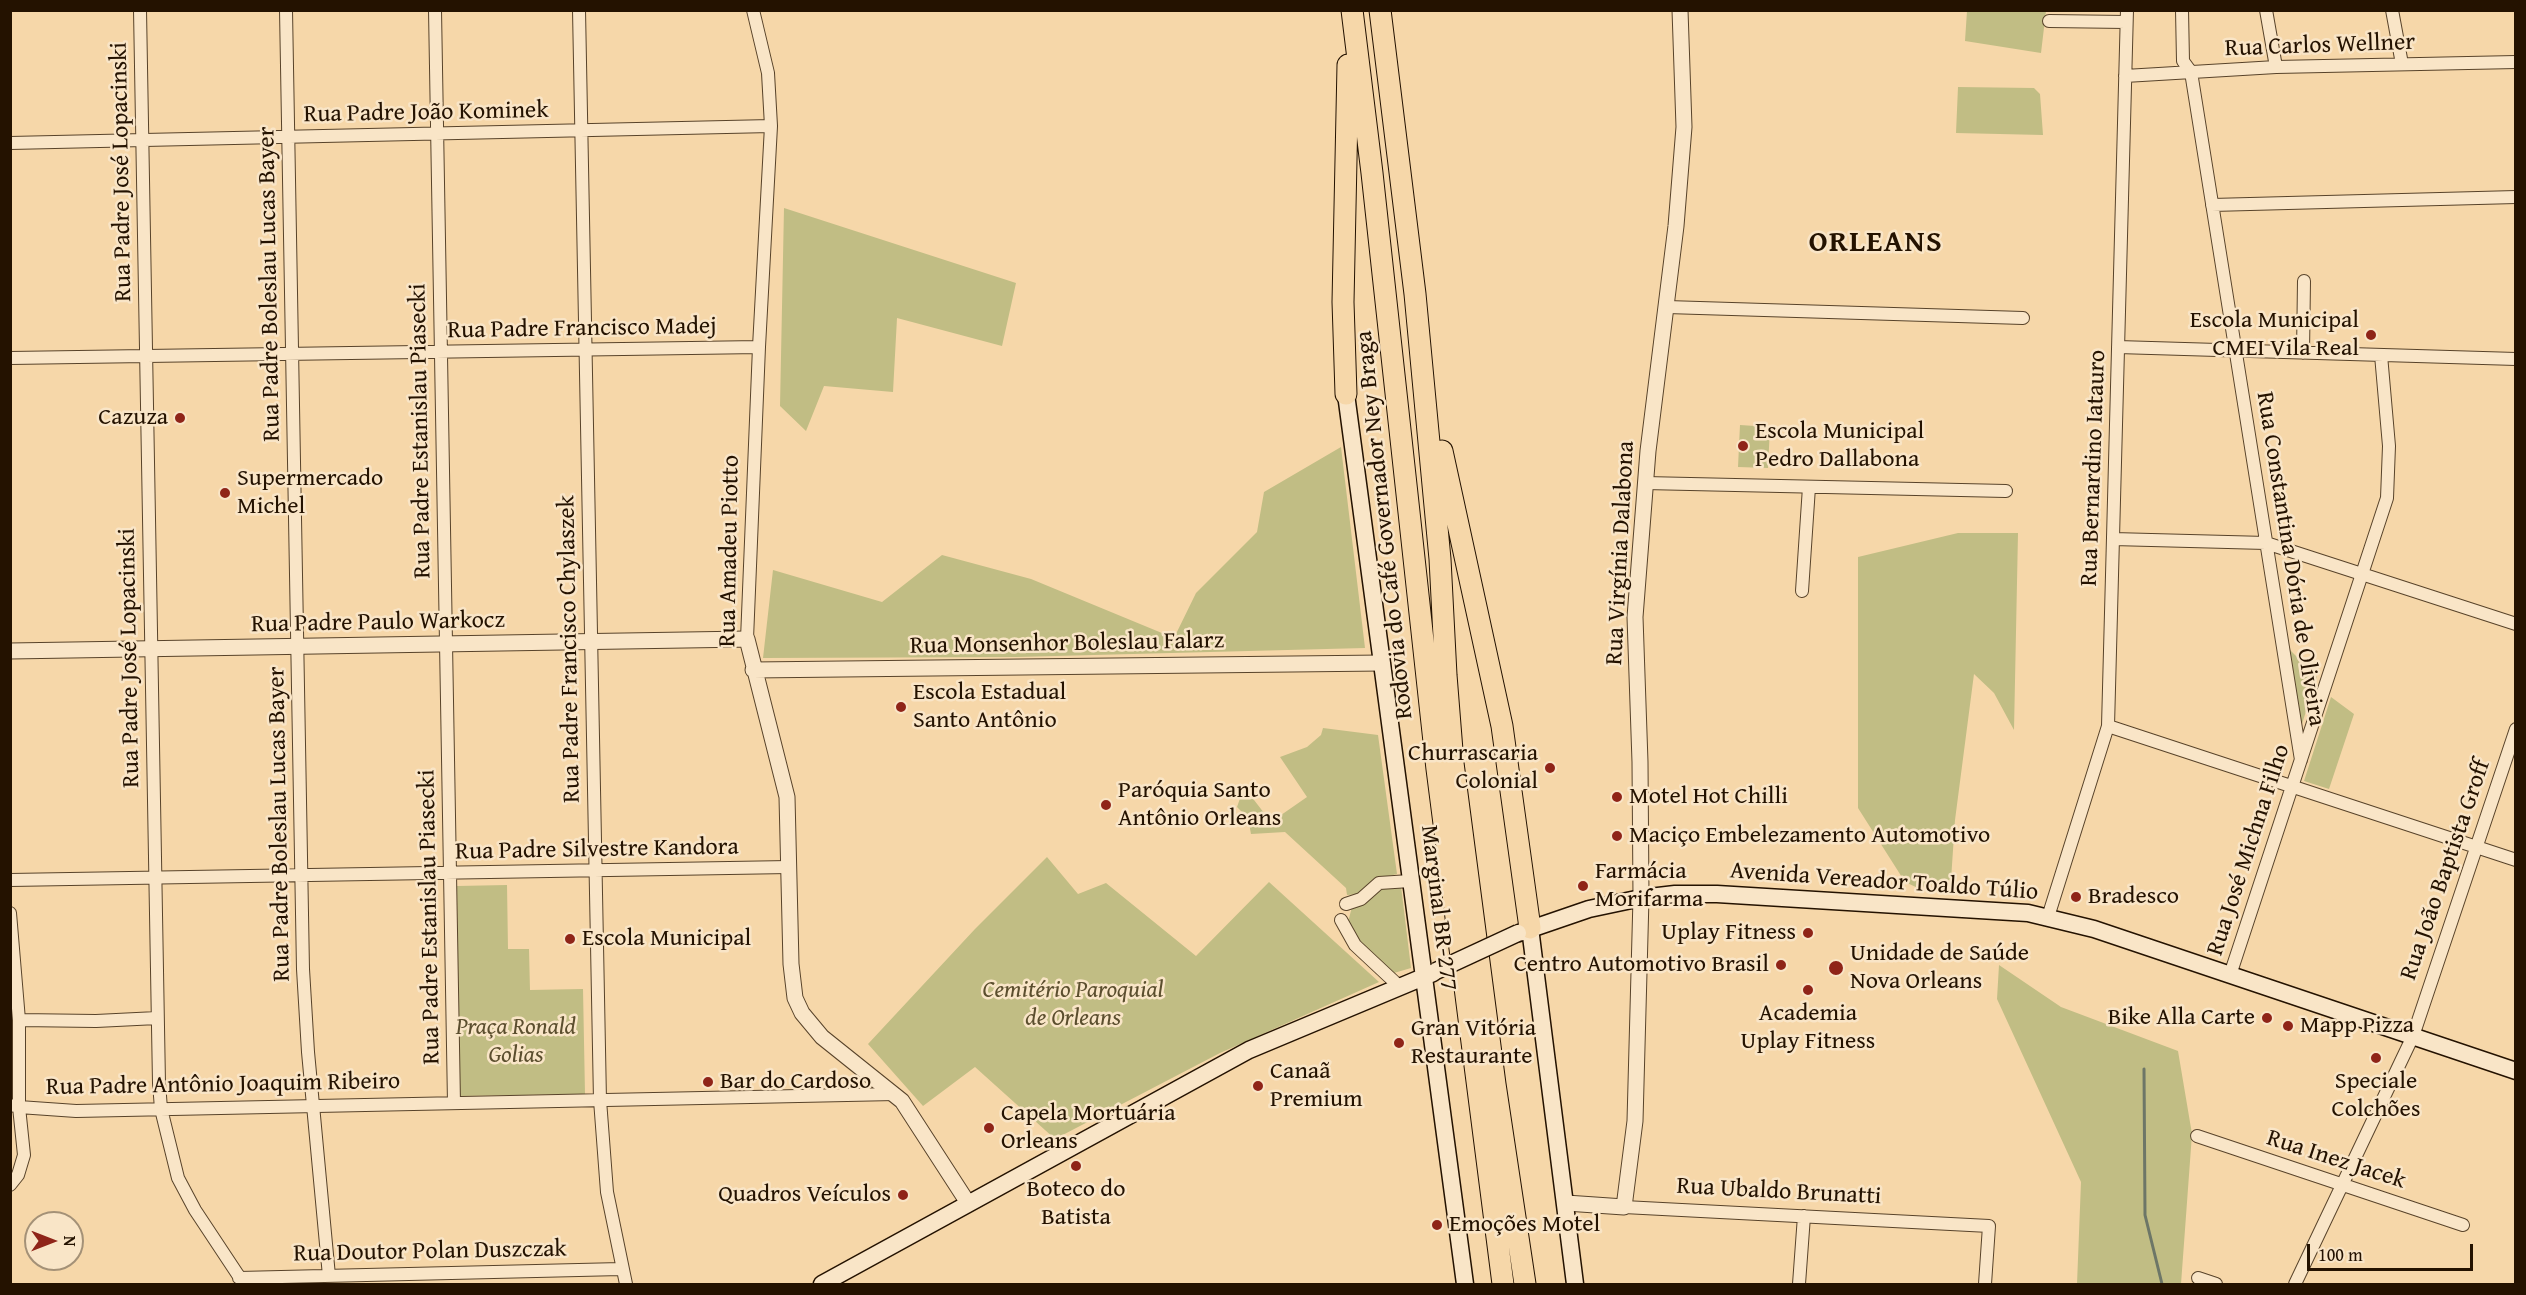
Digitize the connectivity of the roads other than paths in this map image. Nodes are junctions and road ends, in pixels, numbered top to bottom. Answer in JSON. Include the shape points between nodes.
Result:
{"nodes":[{"id":1,"x":140,"y":10,"type":"edge"},
{"id":2,"x":286,"y":10,"type":"edge"},
{"id":3,"x":435,"y":10,"type":"edge"},
{"id":4,"x":579,"y":10,"type":"edge"},
{"id":5,"x":753,"y":10,"type":"edge"},
{"id":6,"x":1351,"y":10,"type":"edge"},
{"id":7,"x":1680,"y":10,"type":"edge"},
{"id":8,"x":2182,"y":10,"type":"edge"},
{"id":9,"x":2266,"y":10,"type":"edge"},
{"id":10,"x":2392,"y":10,"type":"edge"},
{"id":11,"x":1380,"y":12,"type":"edge"},
{"id":12,"x":2127,"y":16,"type":"edge"},
{"id":13,"x":2049,"y":21,"type":"dead end"},
{"id":14,"x":2516,"y":62,"type":"edge"},
{"id":15,"x":2402,"y":64,"type":"junction"},
{"id":16,"x":2276,"y":67,"type":"junction"},
{"id":17,"x":2191,"y":72,"type":"junction"},
{"id":18,"x":2125,"y":76,"type":"junction"},
{"id":19,"x":771,"y":126,"type":"junction"},
{"id":20,"x":581,"y":130,"type":"junction"},
{"id":21,"x":437,"y":134,"type":"junction"},
{"id":22,"x":288,"y":137,"type":"junction"},
{"id":23,"x":142,"y":140,"type":"junction"},
{"id":24,"x":10,"y":143,"type":"edge"},
{"id":25,"x":2516,"y":197,"type":"edge"},
{"id":26,"x":2212,"y":205,"type":"junction"},
{"id":27,"x":2304,"y":281,"type":"dead end"},
{"id":28,"x":1666,"y":307,"type":"junction"},
{"id":29,"x":2023,"y":318,"type":"dead end"},
{"id":30,"x":759,"y":347,"type":"junction"},
{"id":31,"x":2118,"y":347,"type":"junction"},
{"id":32,"x":585,"y":350,"type":"junction"},
{"id":33,"x":2236,"y":351,"type":"junction"},
{"id":34,"x":441,"y":352,"type":"junction"},
{"id":35,"x":2302,"y":353,"type":"junction"},
{"id":36,"x":292,"y":354,"type":"junction"},
{"id":37,"x":2381,"y":355,"type":"junction"},
{"id":38,"x":146,"y":356,"type":"junction"},
{"id":39,"x":10,"y":358,"type":"edge"},
{"id":40,"x":2516,"y":359,"type":"edge"},
{"id":41,"x":1422,"y":365,"type":"junction"},
{"id":42,"x":1346,"y":394,"type":"joint"},
{"id":43,"x":1646,"y":483,"type":"junction"},
{"id":44,"x":1809,"y":487,"type":"junction"},
{"id":45,"x":2006,"y":491,"type":"dead end"},
{"id":46,"x":2113,"y":539,"type":"junction"},
{"id":47,"x":2266,"y":543,"type":"junction"},
{"id":48,"x":2363,"y":574,"type":"junction"},
{"id":49,"x":1802,"y":591,"type":"dead end"},
{"id":50,"x":2516,"y":624,"type":"edge"},
{"id":51,"x":747,"y":639,"type":"junction"},
{"id":52,"x":591,"y":642,"type":"junction"},
{"id":53,"x":446,"y":644,"type":"junction"},
{"id":54,"x":297,"y":646,"type":"junction"},
{"id":55,"x":151,"y":649,"type":"junction"},
{"id":56,"x":10,"y":651,"type":"edge"},
{"id":57,"x":1382,"y":663,"type":"junction"},
{"id":58,"x":753,"y":670,"type":"junction"},
{"id":59,"x":2108,"y":726,"type":"junction"},
{"id":60,"x":2516,"y":729,"type":"edge"},
{"id":61,"x":2301,"y":760,"type":"junction"},
{"id":62,"x":2292,"y":787,"type":"junction"},
{"id":63,"x":2476,"y":847,"type":"junction"},
{"id":64,"x":2516,"y":860,"type":"edge"},
{"id":65,"x":789,"y":867,"type":"junction"},
{"id":66,"x":595,"y":871,"type":"junction"},
{"id":67,"x":450,"y":873,"type":"junction"},
{"id":68,"x":301,"y":875,"type":"junction"},
{"id":69,"x":155,"y":878,"type":"junction"},
{"id":70,"x":10,"y":880,"type":"edge"},
{"id":71,"x":1410,"y":881,"type":"junction"},
{"id":72,"x":1641,"y":898,"type":"junction"},
{"id":73,"x":1346,"y":904,"type":"dead end"},
{"id":74,"x":10,"y":913,"type":"edge"},
{"id":75,"x":2048,"y":917,"type":"junction"},
{"id":76,"x":1341,"y":920,"type":"dead end"},
{"id":77,"x":1524,"y":931,"type":"junction"},
{"id":78,"x":1430,"y":974,"type":"junction"},
{"id":79,"x":2229,"y":975,"type":"junction"},
{"id":80,"x":1400,"y":987,"type":"junction"},
{"id":81,"x":157,"y":1018,"type":"junction"},
{"id":82,"x":19,"y":1020,"type":"junction"},
{"id":83,"x":2413,"y":1036,"type":"junction"},
{"id":84,"x":2516,"y":1071,"type":"edge"},
{"id":85,"x":895,"y":1094,"type":"junction"},
{"id":86,"x":600,"y":1100,"type":"junction"},
{"id":87,"x":454,"y":1103,"type":"junction"},
{"id":88,"x":15,"y":1106,"type":"edge"},
{"id":89,"x":313,"y":1106,"type":"junction"},
{"id":90,"x":161,"y":1109,"type":"junction"},
{"id":91,"x":2197,"y":1136,"type":"dead end"},
{"id":92,"x":10,"y":1185,"type":"edge"},
{"id":93,"x":2343,"y":1185,"type":"junction"},
{"id":94,"x":968,"y":1203,"type":"junction"},
{"id":95,"x":1566,"y":1203,"type":"junction"},
{"id":96,"x":1624,"y":1207,"type":"junction"},
{"id":97,"x":1804,"y":1216,"type":"junction"},
{"id":98,"x":2463,"y":1225,"type":"dead end"},
{"id":99,"x":621,"y":1269,"type":"junction"},
{"id":100,"x":329,"y":1276,"type":"junction"},
{"id":101,"x":2198,"y":1278,"type":"dead end"},
{"id":102,"x":241,"y":1281,"type":"edge"},
{"id":103,"x":626,"y":1284,"type":"edge"},
{"id":104,"x":822,"y":1284,"type":"edge"},
{"id":105,"x":1465,"y":1284,"type":"edge"},
{"id":106,"x":1503,"y":1284,"type":"edge"},
{"id":107,"x":1526,"y":1284,"type":"edge"},
{"id":108,"x":1575,"y":1284,"type":"edge"},
{"id":109,"x":1799,"y":1284,"type":"edge"},
{"id":110,"x":1985,"y":1284,"type":"edge"},
{"id":111,"x":2216,"y":1284,"type":"edge"},
{"id":112,"x":2295,"y":1284,"type":"edge"}],
"edges":[{"from":1,"to":23,"type":"street","name":"Rua Padre José Lopacinski"},
{"from":2,"to":22,"type":"street","name":"Rua Padre Boleslau Lucas Bayer"},
{"from":3,"to":21,"type":"street","name":"Rua Padre Estanislau Piasecki"},
{"from":4,"to":20,"type":"street","name":"Rua Padre Francisco Chylaszek"},
{"from":5,"to":19,"type":"street","name":"Rua Amadeu Piotto","via":[[768,73]]},
{"from":6,"to":42,"type":"highway","via":[[1343,302]]},
{"from":6,"to":106,"type":"highway","name":"Rodovia do Café Governador Ney Braga","via":[[1437,769]]},
{"from":7,"to":28,"type":"street","name":"Rua Virgínia Dalabona","via":[[1684,127]]},
{"from":8,"to":17,"type":"street","name":"Rua Constantina Dória de Oliveira","via":[[2182,61]]},
{"from":9,"to":16,"type":"street"},
{"from":10,"to":15,"type":"street"},
{"from":11,"to":41,"type":"highway","name":"Rodovia do Café Governador Ney Braga"},
{"from":12,"to":13,"type":"street"},
{"from":12,"to":18,"type":"street","name":"Rua Bernardino Iatauro"},
{"from":14,"to":15,"type":"street","name":"Rua Carlos Wellner"},
{"from":15,"to":16,"type":"street","name":"Rua Carlos Wellner"},
{"from":16,"to":17,"type":"street","name":"Rua Carlos Wellner"},
{"from":17,"to":18,"type":"street","name":"Rua Carlos Wellner"},
{"from":17,"to":26,"type":"street","name":"Rua Constantina Dória de Oliveira"},
{"from":18,"to":31,"type":"street","name":"Rua Bernardino Iatauro"},
{"from":19,"to":20,"type":"street","name":"Rua Padre João Kominek"},
{"from":19,"to":30,"type":"street","name":"Rua Amadeu Piotto"},
{"from":20,"to":21,"type":"street","name":"Rua Padre João Kominek"},
{"from":20,"to":32,"type":"street","name":"Rua Padre Francisco Chylaszek"},
{"from":21,"to":22,"type":"street","name":"Rua Padre João Kominek"},
{"from":21,"to":34,"type":"street","name":"Rua Padre Estanislau Piasecki"},
{"from":22,"to":23,"type":"street","name":"Rua Padre João Kominek"},
{"from":22,"to":36,"type":"street","name":"Rua Padre Boleslau Lucas Bayer"},
{"from":23,"to":24,"type":"street","name":"Rua Padre João Kominek"},
{"from":23,"to":38,"type":"street","name":"Rua Padre José Lopacinski"},
{"from":25,"to":26,"type":"street"},
{"from":26,"to":33,"type":"street","name":"Rua Constantina Dória de Oliveira"},
{"from":27,"to":35,"type":"street"},
{"from":28,"to":29,"type":"street"},
{"from":28,"to":43,"type":"street","name":"Rua Virgínia Dalabona"},
{"from":30,"to":32,"type":"street","name":"Rua Padre Francisco Madej"},
{"from":30,"to":51,"type":"street","name":"Rua Amadeu Piotto"},
{"from":31,"to":33,"type":"street"},
{"from":31,"to":46,"type":"street","name":"Rua Bernardino Iatauro"},
{"from":32,"to":34,"type":"street","name":"Rua Padre Francisco Madej"},
{"from":32,"to":52,"type":"street","name":"Rua Padre Francisco Chylaszek"},
{"from":33,"to":35,"type":"street"},
{"from":33,"to":47,"type":"street","name":"Rua Constantina Dória de Oliveira"},
{"from":34,"to":36,"type":"street","name":"Rua Padre Francisco Madej"},
{"from":34,"to":53,"type":"street","name":"Rua Padre Estanislau Piasecki"},
{"from":35,"to":37,"type":"street"},
{"from":36,"to":38,"type":"street","name":"Rua Padre Francisco Madej"},
{"from":36,"to":54,"type":"street","name":"Rua Padre Boleslau Lucas Bayer"},
{"from":37,"to":40,"type":"street"},
{"from":37,"to":48,"type":"street","name":"Rua José Michna Filho","via":[[2389,446],[2388,484]]},
{"from":38,"to":39,"type":"street","name":"Rua Padre Francisco Madej"},
{"from":38,"to":55,"type":"street","name":"Rua Padre José Lopacinski"},
{"from":41,"to":77,"type":"highway","via":[[1503,726]]},
{"from":41,"to":107,"type":"highway","name":"Rodovia do Café Governador Ney Braga","via":[[1453,763]]},
{"from":42,"to":57,"type":"main road","name":"Marginal BR-277"},
{"from":43,"to":44,"type":"street"},
{"from":43,"to":72,"type":"street","name":"Rua Virgínia Dalabona","via":[[1634,627]]},
{"from":44,"to":45,"type":"street"},
{"from":44,"to":49,"type":"street"},
{"from":46,"to":47,"type":"street"},
{"from":46,"to":59,"type":"street","name":"Rua Bernardino Iatauro"},
{"from":47,"to":48,"type":"street"},
{"from":47,"to":61,"type":"street","name":"Rua Constantina Dória de Oliveira"},
{"from":48,"to":50,"type":"street"},
{"from":48,"to":61,"type":"street","name":"Rua José Michna Filho"},
{"from":51,"to":52,"type":"street","name":"Rua Padre Paulo Warkocz"},
{"from":51,"to":58,"type":"street","name":"Rua Amadeu Piotto"},
{"from":52,"to":53,"type":"street","name":"Rua Padre Paulo Warkocz"},
{"from":52,"to":66,"type":"street","name":"Rua Padre Francisco Chylaszek"},
{"from":53,"to":54,"type":"street","name":"Rua Padre Paulo Warkocz"},
{"from":53,"to":67,"type":"street","name":"Rua Padre Estanislau Piasecki"},
{"from":54,"to":55,"type":"street","name":"Rua Padre Paulo Warkocz"},
{"from":54,"to":68,"type":"street","name":"Rua Padre Boleslau Lucas Bayer"},
{"from":55,"to":56,"type":"street","name":"Rua Padre Paulo Warkocz"},
{"from":55,"to":69,"type":"street","name":"Rua Padre José Lopacinski"},
{"from":57,"to":58,"type":"street","name":"Rua Monsenhor Boleslau Falarz"},
{"from":57,"to":71,"type":"main road","name":"Marginal BR-277"},
{"from":58,"to":65,"type":"street","name":"Rua Amadeu Piotto","via":[[787,797]]},
{"from":59,"to":62,"type":"street"},
{"from":59,"to":75,"type":"street","name":"Rua Bernardino Iatauro"},
{"from":60,"to":63,"type":"street","name":"Rua João Baptista Groff"},
{"from":61,"to":62,"type":"street","name":"Rua José Michna Filho"},
{"from":62,"to":63,"type":"street"},
{"from":62,"to":79,"type":"street","name":"Rua José Michna Filho"},
{"from":63,"to":64,"type":"street"},
{"from":63,"to":83,"type":"street","name":"Rua João Baptista Groff"},
{"from":65,"to":66,"type":"street","name":"Rua Padre Silvestre Kandora"},
{"from":65,"to":85,"type":"street","name":"Rua Amadeu Piotto","via":[[792,981],[802,1013],[822,1037]]},
{"from":66,"to":67,"type":"street","name":"Rua Padre Silvestre Kandora"},
{"from":66,"to":86,"type":"street","name":"Rua Padre Francisco Chylaszek"},
{"from":67,"to":68,"type":"street","name":"Rua Padre Silvestre Kandora"},
{"from":67,"to":87,"type":"street","name":"Rua Padre Estanislau Piasecki"},
{"from":68,"to":69,"type":"street","name":"Rua Padre Silvestre Kandora"},
{"from":68,"to":89,"type":"street","name":"Rua Padre Boleslau Lucas Bayer","via":[[304,1001]]},
{"from":69,"to":70,"type":"street","name":"Rua Padre Silvestre Kandora"},
{"from":69,"to":81,"type":"street","name":"Rua Padre José Lopacinski"},
{"from":71,"to":73,"type":"street","via":[[1380,884],[1361,899]]},
{"from":71,"to":78,"type":"main road","name":"Marginal BR-277"},
{"from":72,"to":75,"type":"main road","name":"Avenida Vereador Toaldo Túlio","via":[[1717,894],[2005,911]]},
{"from":72,"to":77,"type":"main road","name":"Avenida Vereador Toaldo Túlio","via":[[1589,909]]},
{"from":72,"to":96,"type":"street","name":"Rua Virgínia Dalabona","via":[[1636,1102]]},
{"from":74,"to":82,"type":"street"},
{"from":75,"to":79,"type":"main road","name":"Avenida Vereador Toaldo Túlio"},
{"from":76,"to":80,"type":"street","via":[[1355,945]]},
{"from":77,"to":78,"type":"main road","name":"Avenida Vereador Toaldo Túlio","bridge":true},
{"from":77,"to":95,"type":"main road"},
{"from":78,"to":80,"type":"main road","name":"Avenida Vereador Toaldo Túlio"},
{"from":78,"to":105,"type":"main road","name":"Marginal BR-277"},
{"from":79,"to":83,"type":"main road","name":"Avenida Vereador Toaldo Túlio"},
{"from":80,"to":94,"type":"main road","name":"Avenida Vereador Toaldo Túlio","via":[[1240,1055]]},
{"from":81,"to":82,"type":"street"},
{"from":81,"to":90,"type":"street","name":"Rua Padre José Lopacinski"},
{"from":82,"to":88,"type":"street"},
{"from":83,"to":84,"type":"main road","name":"Avenida Vereador Toaldo Túlio"},
{"from":83,"to":93,"type":"street","name":"Rua João Baptista Groff"},
{"from":85,"to":86,"type":"street","name":"Rua Padre Antônio Joaquim Ribeiro"},
{"from":85,"to":94,"type":"street","name":"Rua Amadeu Piotto"},
{"from":86,"to":87,"type":"street","name":"Rua Padre Antônio Joaquim Ribeiro"},
{"from":86,"to":99,"type":"street","name":"Rua Padre Francisco Chylaszek","via":[[607,1192]]},
{"from":87,"to":89,"type":"street","name":"Rua Padre Antônio Joaquim Ribeiro"},
{"from":88,"to":90,"type":"street","name":"Rua Padre Antônio Joaquim Ribeiro"},
{"from":88,"to":92,"type":"street","via":[[24,1155],[18,1176]]},
{"from":89,"to":90,"type":"street","name":"Rua Padre Antônio Joaquim Ribeiro"},
{"from":89,"to":100,"type":"street","name":"Rua Padre Boleslau Lucas Bayer"},
{"from":90,"to":102,"type":"street","name":"Rua Padre José Lopacinski","via":[[185,1194]]},
{"from":91,"to":93,"type":"street","name":"Rua Inez Jacek"},
{"from":93,"to":98,"type":"street","name":"Rua Inez Jacek"},
{"from":93,"to":112,"type":"street","name":"Rua João Baptista Groff"},
{"from":94,"to":104,"type":"main road","name":"Avenida Vereador Toaldo Túlio"},
{"from":95,"to":96,"type":"street","name":"Rua Ubaldo Brunatti"},
{"from":95,"to":108,"type":"main road"},
{"from":96,"to":97,"type":"street","name":"Rua Ubaldo Brunatti"},
{"from":97,"to":109,"type":"street"},
{"from":97,"to":110,"type":"street","name":"Rua Ubaldo Brunatti","via":[[1989,1226]]},
{"from":99,"to":100,"type":"street","name":"Rua Doutor Polan Duszczak"},
{"from":99,"to":103,"type":"street","name":"Rua Padre Francisco Chylaszek"},
{"from":100,"to":102,"type":"street","name":"Rua Doutor Polan Duszczak"},
{"from":101,"to":111,"type":"street"}]}
